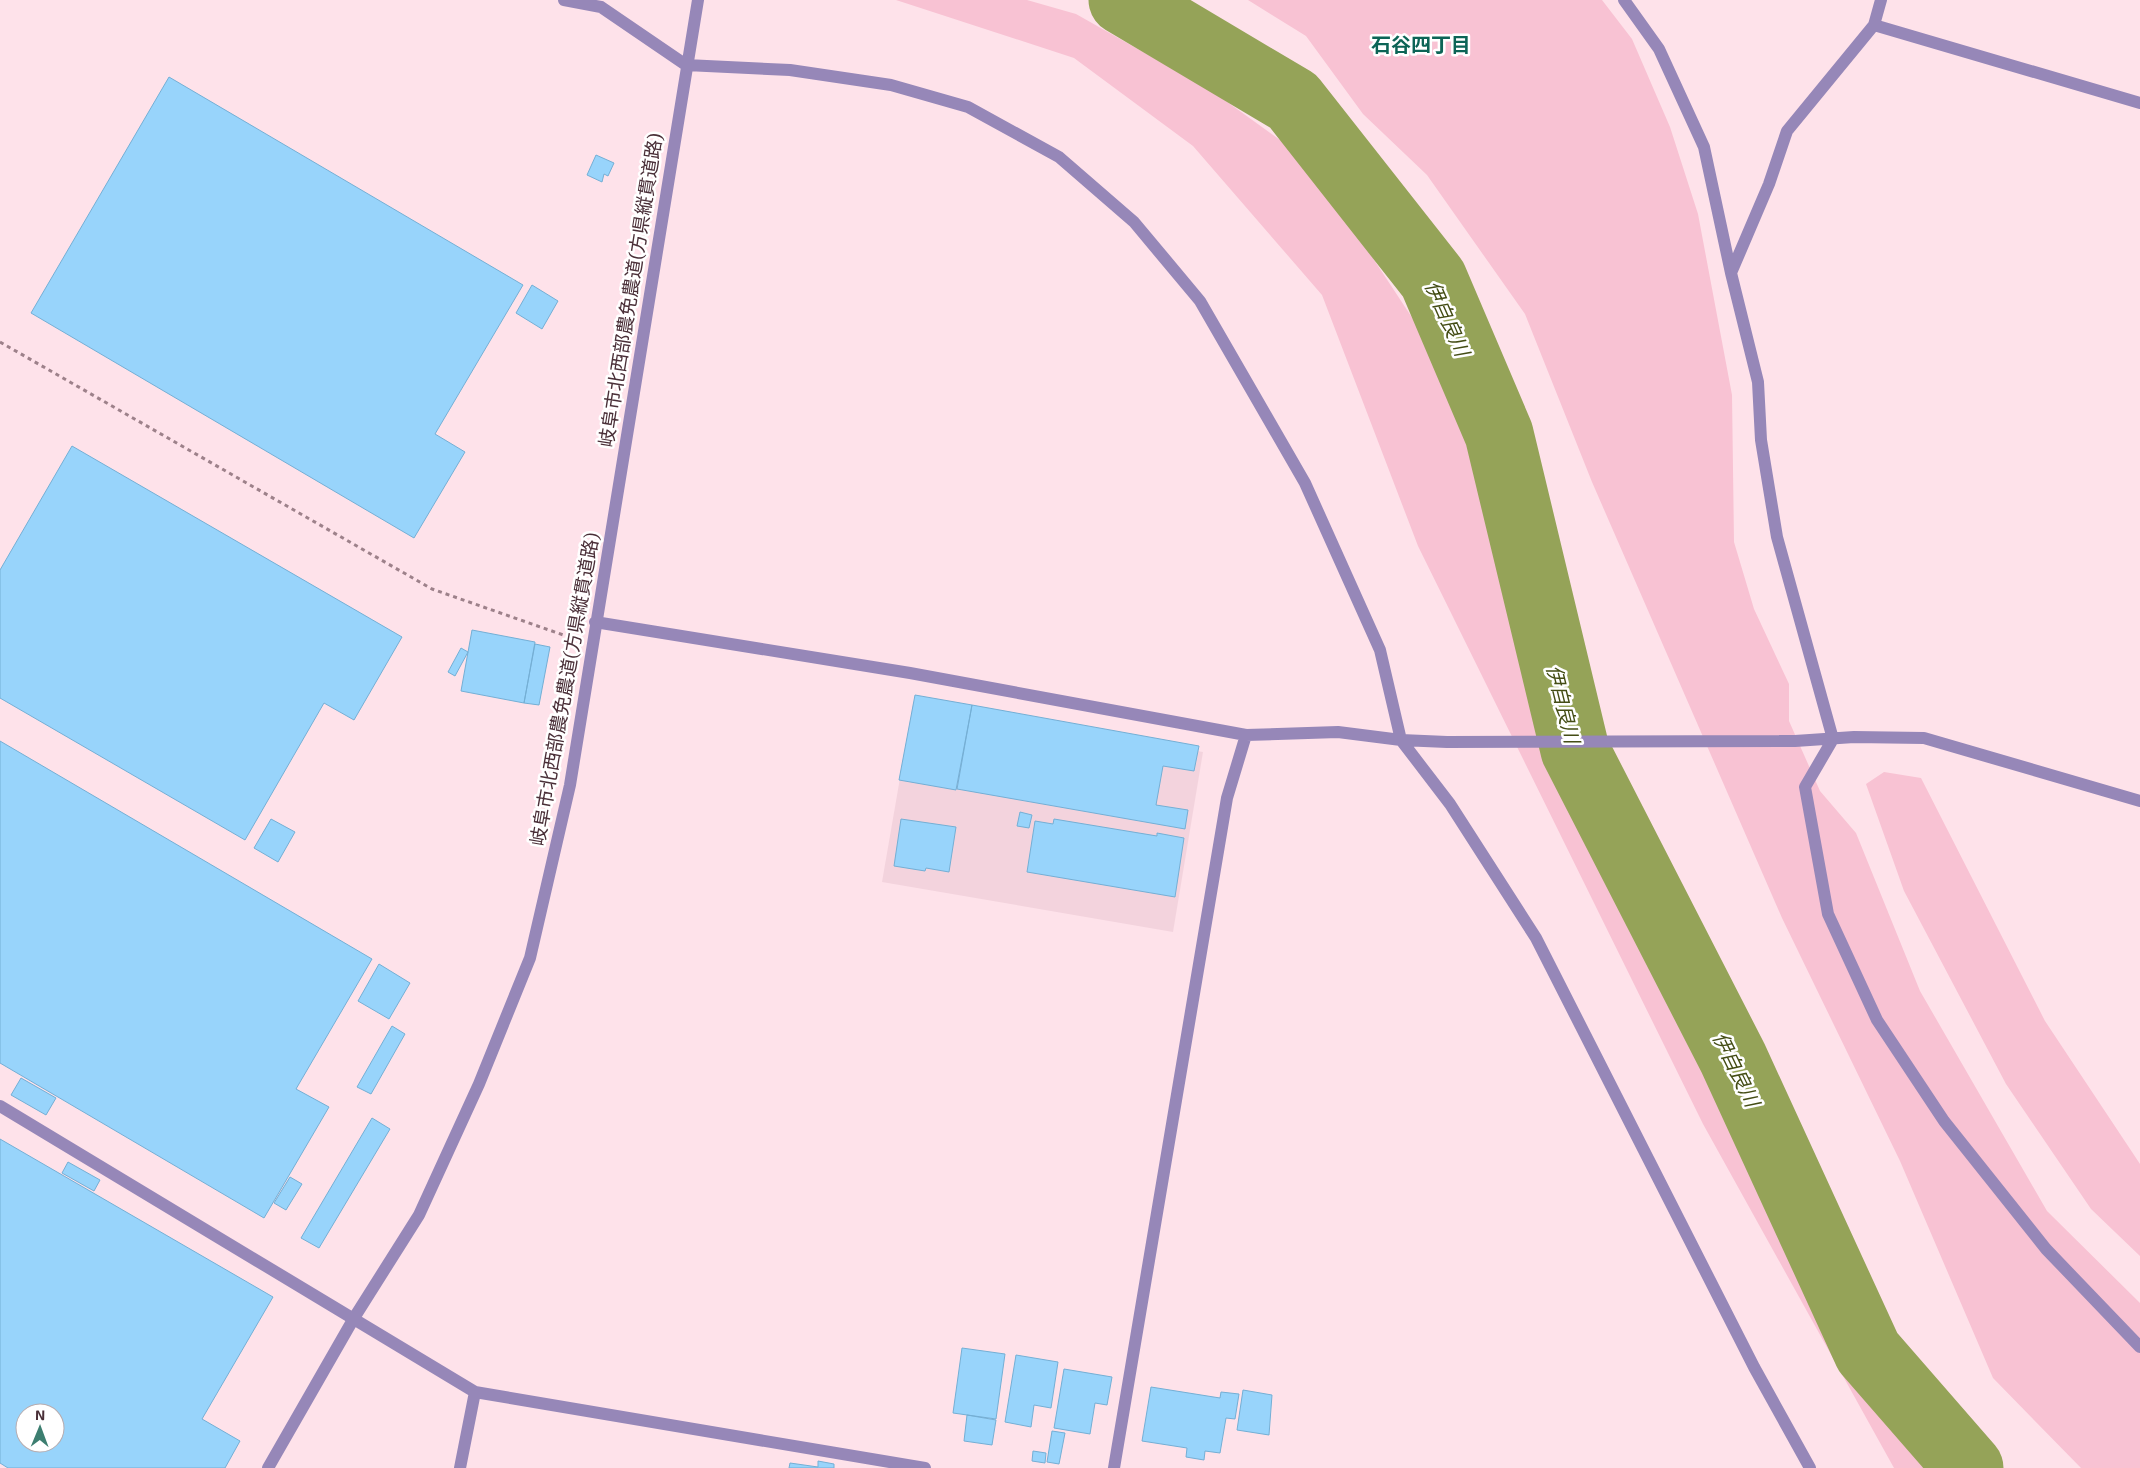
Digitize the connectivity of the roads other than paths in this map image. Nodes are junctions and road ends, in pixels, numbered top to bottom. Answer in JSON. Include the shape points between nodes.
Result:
{"nodes":[{"id":1,"x":564,"y":0,"type":"edge"},
{"id":2,"x":698,"y":0,"type":"edge"},
{"id":3,"x":1624,"y":0,"type":"edge"},
{"id":4,"x":1881,"y":0,"type":"edge"},
{"id":5,"x":1874,"y":25,"type":"junction"},
{"id":6,"x":686,"y":65,"type":"junction"},
{"id":7,"x":2140,"y":103,"type":"edge"},
{"id":8,"x":1731,"y":273,"type":"junction"},
{"id":9,"x":595,"y":622,"type":"junction"},
{"id":10,"x":1246,"y":735,"type":"junction"},
{"id":11,"x":1833,"y":739,"type":"junction"},
{"id":12,"x":1401,"y":740,"type":"junction"},
{"id":13,"x":2140,"y":802,"type":"edge"},
{"id":14,"x":0,"y":1106,"type":"edge"},
{"id":15,"x":354,"y":1318,"type":"junction"},
{"id":16,"x":2140,"y":1347,"type":"edge"},
{"id":17,"x":474,"y":1392,"type":"junction"},
{"id":18,"x":268,"y":1468,"type":"edge"},
{"id":19,"x":460,"y":1468,"type":"edge"},
{"id":20,"x":925,"y":1468,"type":"edge"},
{"id":21,"x":1114,"y":1468,"type":"edge"},
{"id":22,"x":1810,"y":1468,"type":"edge"}],
"edges":[{"from":1,"to":6,"type":"street","via":[[601,7]]},
{"from":2,"to":6,"type":"street","name":"岐阜市北西部農免農道(方県縦貫道路)"},
{"from":3,"to":8,"type":"street","via":[[1659,49],[1704,147]]},
{"from":4,"to":5,"type":"street"},
{"from":5,"to":7,"type":"street"},
{"from":5,"to":8,"type":"street","via":[[1787,131],[1769,184]]},
{"from":6,"to":9,"type":"street","name":"岐阜市北西部農免農道(方県縦貫道路)"},
{"from":6,"to":12,"type":"street","via":[[790,70],[891,85],[968,107],[1059,157],[1134,222],[1200,301],[1305,483],[1380,650]]},
{"from":8,"to":11,"type":"street","via":[[1758,382],[1761,440],[1777,537]]},
{"from":9,"to":10,"type":"street","via":[[910,673]]},
{"from":9,"to":15,"type":"street","name":"岐阜市北西部農免農道(方県縦貫道路)","via":[[570,785],[530,958],[479,1084],[419,1215]]},
{"from":10,"to":12,"type":"street","via":[[1338,732]]},
{"from":10,"to":21,"type":"street","via":[[1227,798]]},
{"from":11,"to":12,"type":"street"},
{"from":11,"to":13,"type":"street","via":[[1924,738]]},
{"from":11,"to":16,"type":"street","via":[[1805,787],[1828,914],[1877,1020],[1944,1121],[2046,1250]]},
{"from":12,"to":22,"type":"street","via":[[1450,804],[1536,938],[1754,1367]]},
{"from":14,"to":15,"type":"street"},
{"from":15,"to":17,"type":"street"},
{"from":15,"to":18,"type":"street","name":"岐阜市北西部農免農道(方県縦貫道路)"},
{"from":17,"to":19,"type":"street"},
{"from":17,"to":20,"type":"street"}]}
